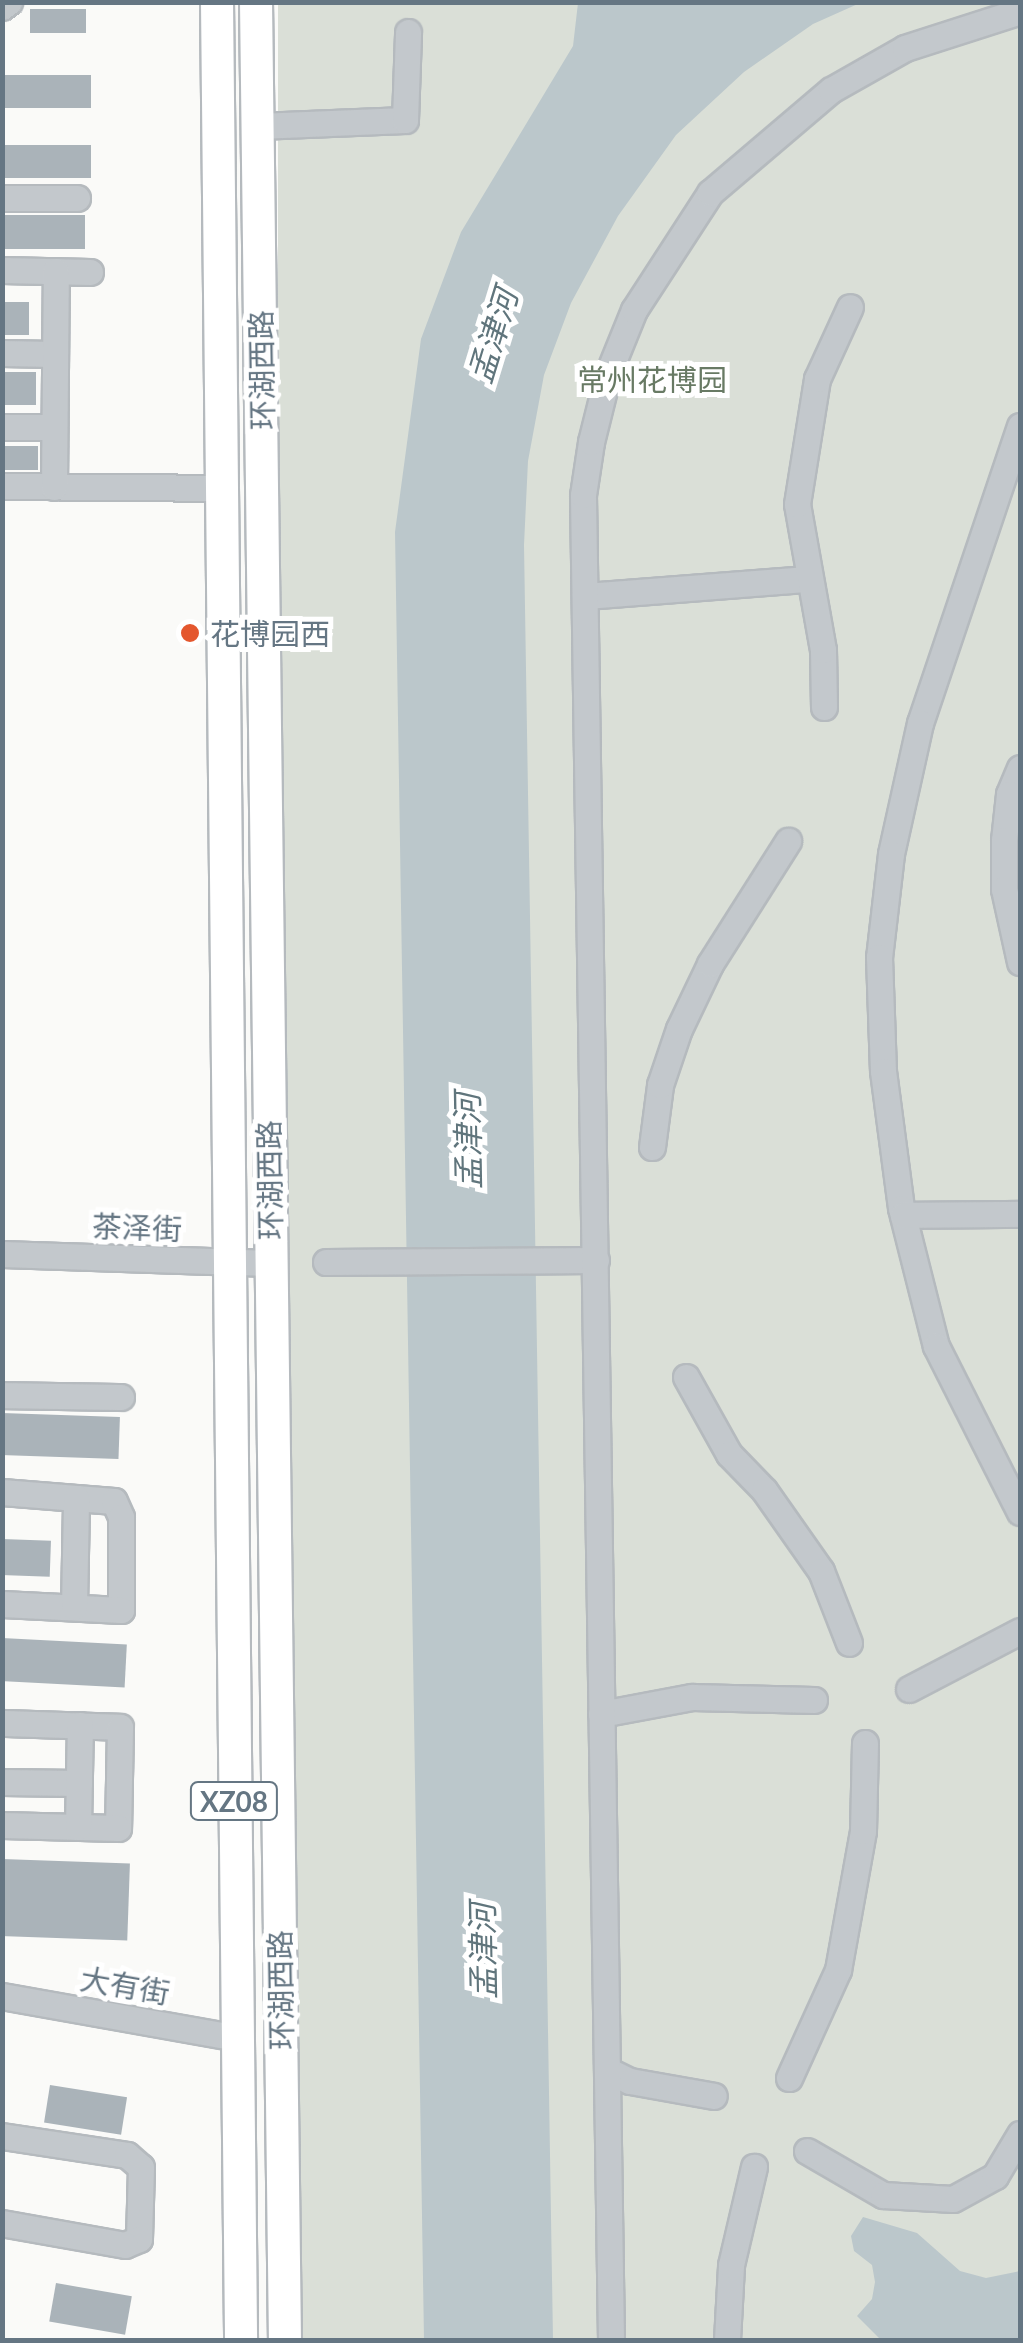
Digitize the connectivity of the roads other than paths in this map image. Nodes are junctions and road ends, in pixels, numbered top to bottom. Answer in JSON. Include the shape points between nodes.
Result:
{"nodes":[{"id":1,"x":9,"y":2,"type":"edge"},
{"id":2,"x":2,"y":7,"type":"edge"},
{"id":3,"x":256,"y":11,"type":"edge"},
{"id":4,"x":1020,"y":11,"type":"edge"},
{"id":5,"x":217,"y":16,"type":"edge"},
{"id":6,"x":408,"y":32,"type":"dead end"},
{"id":7,"x":258,"y":126,"type":"junction"},
{"id":8,"x":2,"y":198,"type":"edge"},
{"id":9,"x":77,"y":198,"type":"dead end"},
{"id":10,"x":2,"y":270,"type":"edge"},
{"id":11,"x":56,"y":271,"type":"junction"},
{"id":12,"x":90,"y":272,"type":"dead end"},
{"id":13,"x":850,"y":308,"type":"dead end"},
{"id":14,"x":2,"y":353,"type":"edge"},
{"id":15,"x":55,"y":354,"type":"junction"},
{"id":16,"x":1020,"y":426,"type":"edge"},
{"id":17,"x":2,"y":427,"type":"edge"},
{"id":18,"x":54,"y":427,"type":"junction"},
{"id":19,"x":2,"y":486,"type":"edge"},
{"id":20,"x":54,"y":487,"type":"junction"},
{"id":21,"x":218,"y":488,"type":"junction"},
{"id":22,"x":808,"y":579,"type":"junction"},
{"id":23,"x":585,"y":596,"type":"junction"},
{"id":24,"x":824,"y":707,"type":"dead end"},
{"id":25,"x":1020,"y":768,"type":"edge"},
{"id":26,"x":788,"y":841,"type":"dead end"},
{"id":27,"x":1020,"y":962,"type":"edge"},
{"id":28,"x":652,"y":1147,"type":"dead end"},
{"id":29,"x":1020,"y":1214,"type":"edge"},
{"id":30,"x":903,"y":1216,"type":"junction"},
{"id":31,"x":2,"y":1254,"type":"edge"},
{"id":32,"x":588,"y":1260,"type":"junction"},
{"id":33,"x":228,"y":1262,"type":"junction"},
{"id":34,"x":270,"y":1262,"type":"junction"},
{"id":35,"x":326,"y":1262,"type":"dead end"},
{"id":36,"x":686,"y":1377,"type":"dead end"},
{"id":37,"x":2,"y":1396,"type":"edge"},
{"id":38,"x":121,"y":1397,"type":"dead end"},
{"id":39,"x":2,"y":1492,"type":"edge"},
{"id":40,"x":76,"y":1498,"type":"junction"},
{"id":41,"x":1020,"y":1512,"type":"edge"},
{"id":42,"x":2,"y":1604,"type":"edge"},
{"id":43,"x":74,"y":1607,"type":"junction"},
{"id":44,"x":1020,"y":1632,"type":"edge"},
{"id":45,"x":849,"y":1642,"type":"dead end"},
{"id":46,"x":909,"y":1688,"type":"dead end"},
{"id":47,"x":814,"y":1700,"type":"dead end"},
{"id":48,"x":601,"y":1714,"type":"junction"},
{"id":49,"x":2,"y":1722,"type":"edge"},
{"id":50,"x":80,"y":1725,"type":"junction"},
{"id":51,"x":866,"y":1743,"type":"dead end"},
{"id":52,"x":2,"y":1782,"type":"edge"},
{"id":53,"x":79,"y":1783,"type":"junction"},
{"id":54,"x":2,"y":1825,"type":"edge"},
{"id":55,"x":78,"y":1827,"type":"junction"},
{"id":56,"x":2,"y":1996,"type":"edge"},
{"id":57,"x":237,"y":2038,"type":"junction"},
{"id":58,"x":607,"y":2070,"type":"junction"},
{"id":59,"x":789,"y":2078,"type":"dead end"},
{"id":60,"x":714,"y":2096,"type":"dead end"},
{"id":61,"x":1020,"y":2134,"type":"edge"},
{"id":62,"x":2,"y":2136,"type":"edge"},
{"id":63,"x":807,"y":2152,"type":"dead end"},
{"id":64,"x":754,"y":2167,"type":"dead end"},
{"id":65,"x":2,"y":2223,"type":"edge"},
{"id":66,"x":241,"y":2340,"type":"edge"},
{"id":67,"x":285,"y":2340,"type":"edge"},
{"id":68,"x":611,"y":2340,"type":"edge"},
{"id":69,"x":727,"y":2340,"type":"edge"}],
"edges":[{"from":1,"to":2,"type":"street"},
{"from":3,"to":7,"type":"main road","name":"环湖西路","number":"XZ08"},
{"from":4,"to":23,"type":"street","via":[[905,48],[830,90],[710,192],[666,252],[608,374],[583,495]]},
{"from":5,"to":21,"type":"main road","name":"环湖西路","number":"XZ08"},
{"from":6,"to":7,"type":"street","via":[[405,120]]},
{"from":7,"to":34,"type":"main road","name":"环湖西路","number":"XZ08"},
{"from":8,"to":9,"type":"street"},
{"from":10,"to":11,"type":"street"},
{"from":11,"to":12,"type":"street"},
{"from":11,"to":15,"type":"street"},
{"from":13,"to":22,"type":"street","via":[[817,379],[800,464],[797,504]]},
{"from":14,"to":15,"type":"street"},
{"from":15,"to":18,"type":"street"},
{"from":16,"to":30,"type":"street","via":[[920,723],[891,854],[878,957],[882,1071]]},
{"from":17,"to":18,"type":"street"},
{"from":18,"to":20,"type":"street"},
{"from":19,"to":20,"type":"street"},
{"from":20,"to":21,"type":"street"},
{"from":21,"to":33,"type":"main road","name":"环湖西路","number":"XZ08"},
{"from":22,"to":23,"type":"street"},
{"from":22,"to":24,"type":"street","via":[[824,650]]},
{"from":23,"to":32,"type":"street"},
{"from":25,"to":27,"type":"street","via":[[1009,794],[1004,888]]},
{"from":26,"to":28,"type":"street","via":[[773,874],[710,964],[679,1029],[660,1085]]},
{"from":29,"to":30,"type":"street"},
{"from":30,"to":41,"type":"street","via":[[936,1346]]},
{"from":31,"to":33,"type":"street","name":"茶泽街"},
{"from":32,"to":35,"type":"street"},
{"from":32,"to":48,"type":"street"},
{"from":33,"to":34,"type":"street","name":"茶泽街"},
{"from":33,"to":57,"type":"main road","name":"环湖西路","number":"XZ08"},
{"from":34,"to":67,"type":"main road","name":"环湖西路","number":"XZ08"},
{"from":36,"to":45,"type":"street","via":[[729,1454],[821,1571]]},
{"from":37,"to":38,"type":"street"},
{"from":39,"to":40,"type":"street"},
{"from":40,"to":43,"type":"street"},
{"from":40,"to":43,"type":"street","via":[[114,1500],[121,1516],[121,1610]]},
{"from":42,"to":43,"type":"street"},
{"from":44,"to":46,"type":"street"},
{"from":47,"to":48,"type":"street","via":[[692,1697]]},
{"from":48,"to":58,"type":"street"},
{"from":49,"to":50,"type":"street"},
{"from":50,"to":53,"type":"street"},
{"from":50,"to":55,"type":"street","via":[[120,1726],[118,1828]]},
{"from":51,"to":59,"type":"street","via":[[863,1831],[841,1955]]},
{"from":52,"to":53,"type":"street"},
{"from":53,"to":55,"type":"street"},
{"from":54,"to":55,"type":"street"},
{"from":56,"to":57,"type":"street","name":"大有街"},
{"from":57,"to":66,"type":"main road","name":"环湖西路","number":"XZ08"},
{"from":58,"to":60,"type":"street","via":[[630,2081]]},
{"from":58,"to":68,"type":"street"},
{"from":61,"to":63,"type":"street","via":[[995,2176],[952,2200],[883,2194]]},
{"from":62,"to":65,"type":"street","via":[[127,2155],[141,2167],[138,2238],[125,2246]]},
{"from":64,"to":69,"type":"street","via":[[732,2264]]}]}
